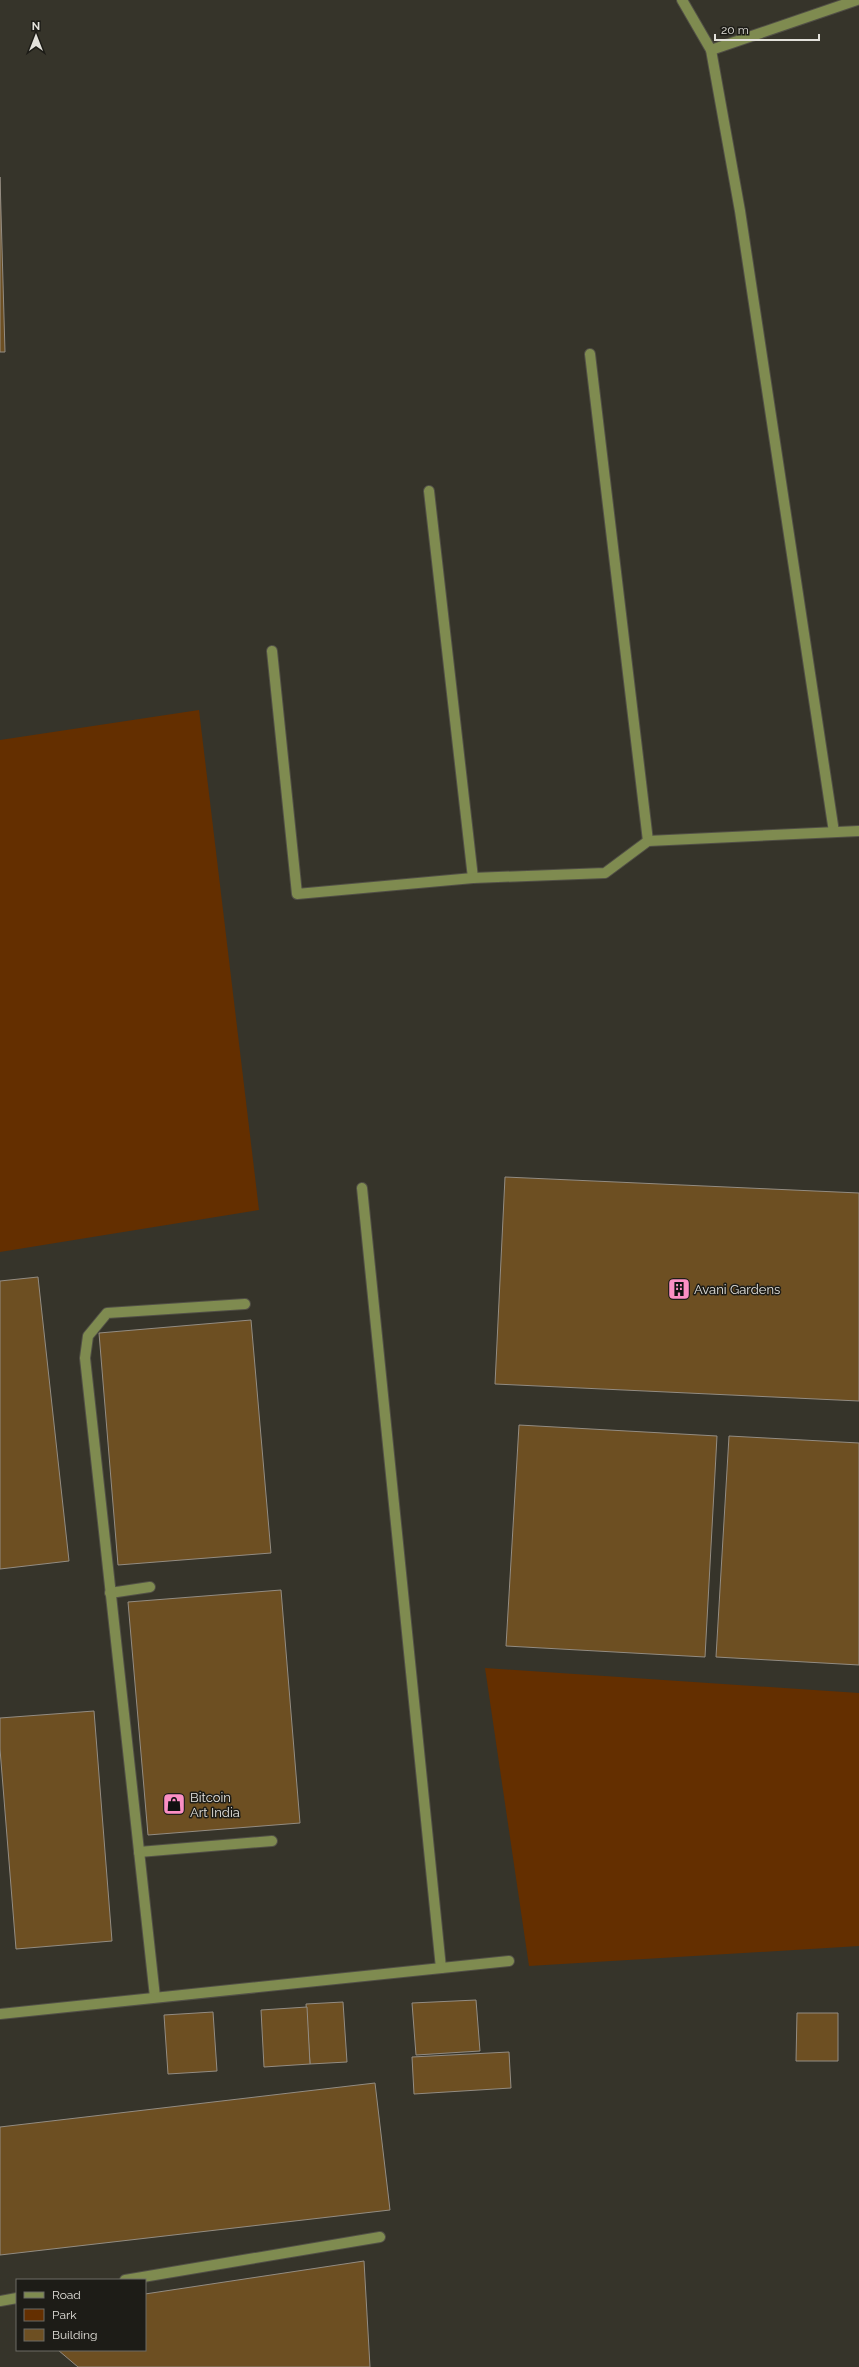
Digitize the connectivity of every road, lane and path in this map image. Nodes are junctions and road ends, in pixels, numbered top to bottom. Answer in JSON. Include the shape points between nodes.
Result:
{"nodes":[{"id":1,"x":682,"y":0,"type":"edge"},
{"id":2,"x":857,"y":0,"type":"edge"},
{"id":3,"x":711,"y":50,"type":"junction"},
{"id":4,"x":590,"y":354,"type":"dead end"},
{"id":5,"x":429,"y":491,"type":"dead end"},
{"id":6,"x":272,"y":651,"type":"dead end"},
{"id":7,"x":859,"y":831,"type":"edge"},
{"id":8,"x":834,"y":832,"type":"junction"},
{"id":9,"x":648,"y":841,"type":"junction"},
{"id":10,"x":473,"y":878,"type":"junction"},
{"id":11,"x":362,"y":1188,"type":"dead end"},
{"id":12,"x":245,"y":1304,"type":"dead end"},
{"id":13,"x":150,"y":1587,"type":"dead end"},
{"id":14,"x":110,"y":1593,"type":"junction"},
{"id":15,"x":272,"y":1841,"type":"dead end"},
{"id":16,"x":139,"y":1852,"type":"junction"},
{"id":17,"x":508,"y":1961,"type":"dead end"},
{"id":18,"x":441,"y":1968,"type":"junction"},
{"id":19,"x":155,"y":1997,"type":"junction"},
{"id":20,"x":0,"y":2014,"type":"edge"},
{"id":21,"x":380,"y":2237,"type":"dead end"},
{"id":22,"x":131,"y":2279,"type":"edge"},
{"id":23,"x":16,"y":2298,"type":"edge"},
{"id":24,"x":0,"y":2301,"type":"edge"}],
"edges":[{"from":1,"to":3,"type":"street"},
{"from":2,"to":3,"type":"street"},
{"from":3,"to":8,"type":"street","via":[[730,155]]},
{"from":4,"to":9,"type":"street"},
{"from":5,"to":10,"type":"street"},
{"from":6,"to":10,"type":"street","via":[[297,894]]},
{"from":7,"to":8,"type":"street"},
{"from":8,"to":9,"type":"street"},
{"from":9,"to":10,"type":"street","via":[[605,873]]},
{"from":11,"to":18,"type":"street"},
{"from":12,"to":14,"type":"street","via":[[107,1313],[88,1336],[85,1358]]},
{"from":13,"to":14,"type":"street"},
{"from":14,"to":16,"type":"street"},
{"from":15,"to":16,"type":"street"},
{"from":16,"to":19,"type":"street"},
{"from":17,"to":18,"type":"street"},
{"from":18,"to":19,"type":"street"},
{"from":19,"to":20,"type":"street"},
{"from":21,"to":22,"type":"street"},
{"from":23,"to":24,"type":"street"}]}
